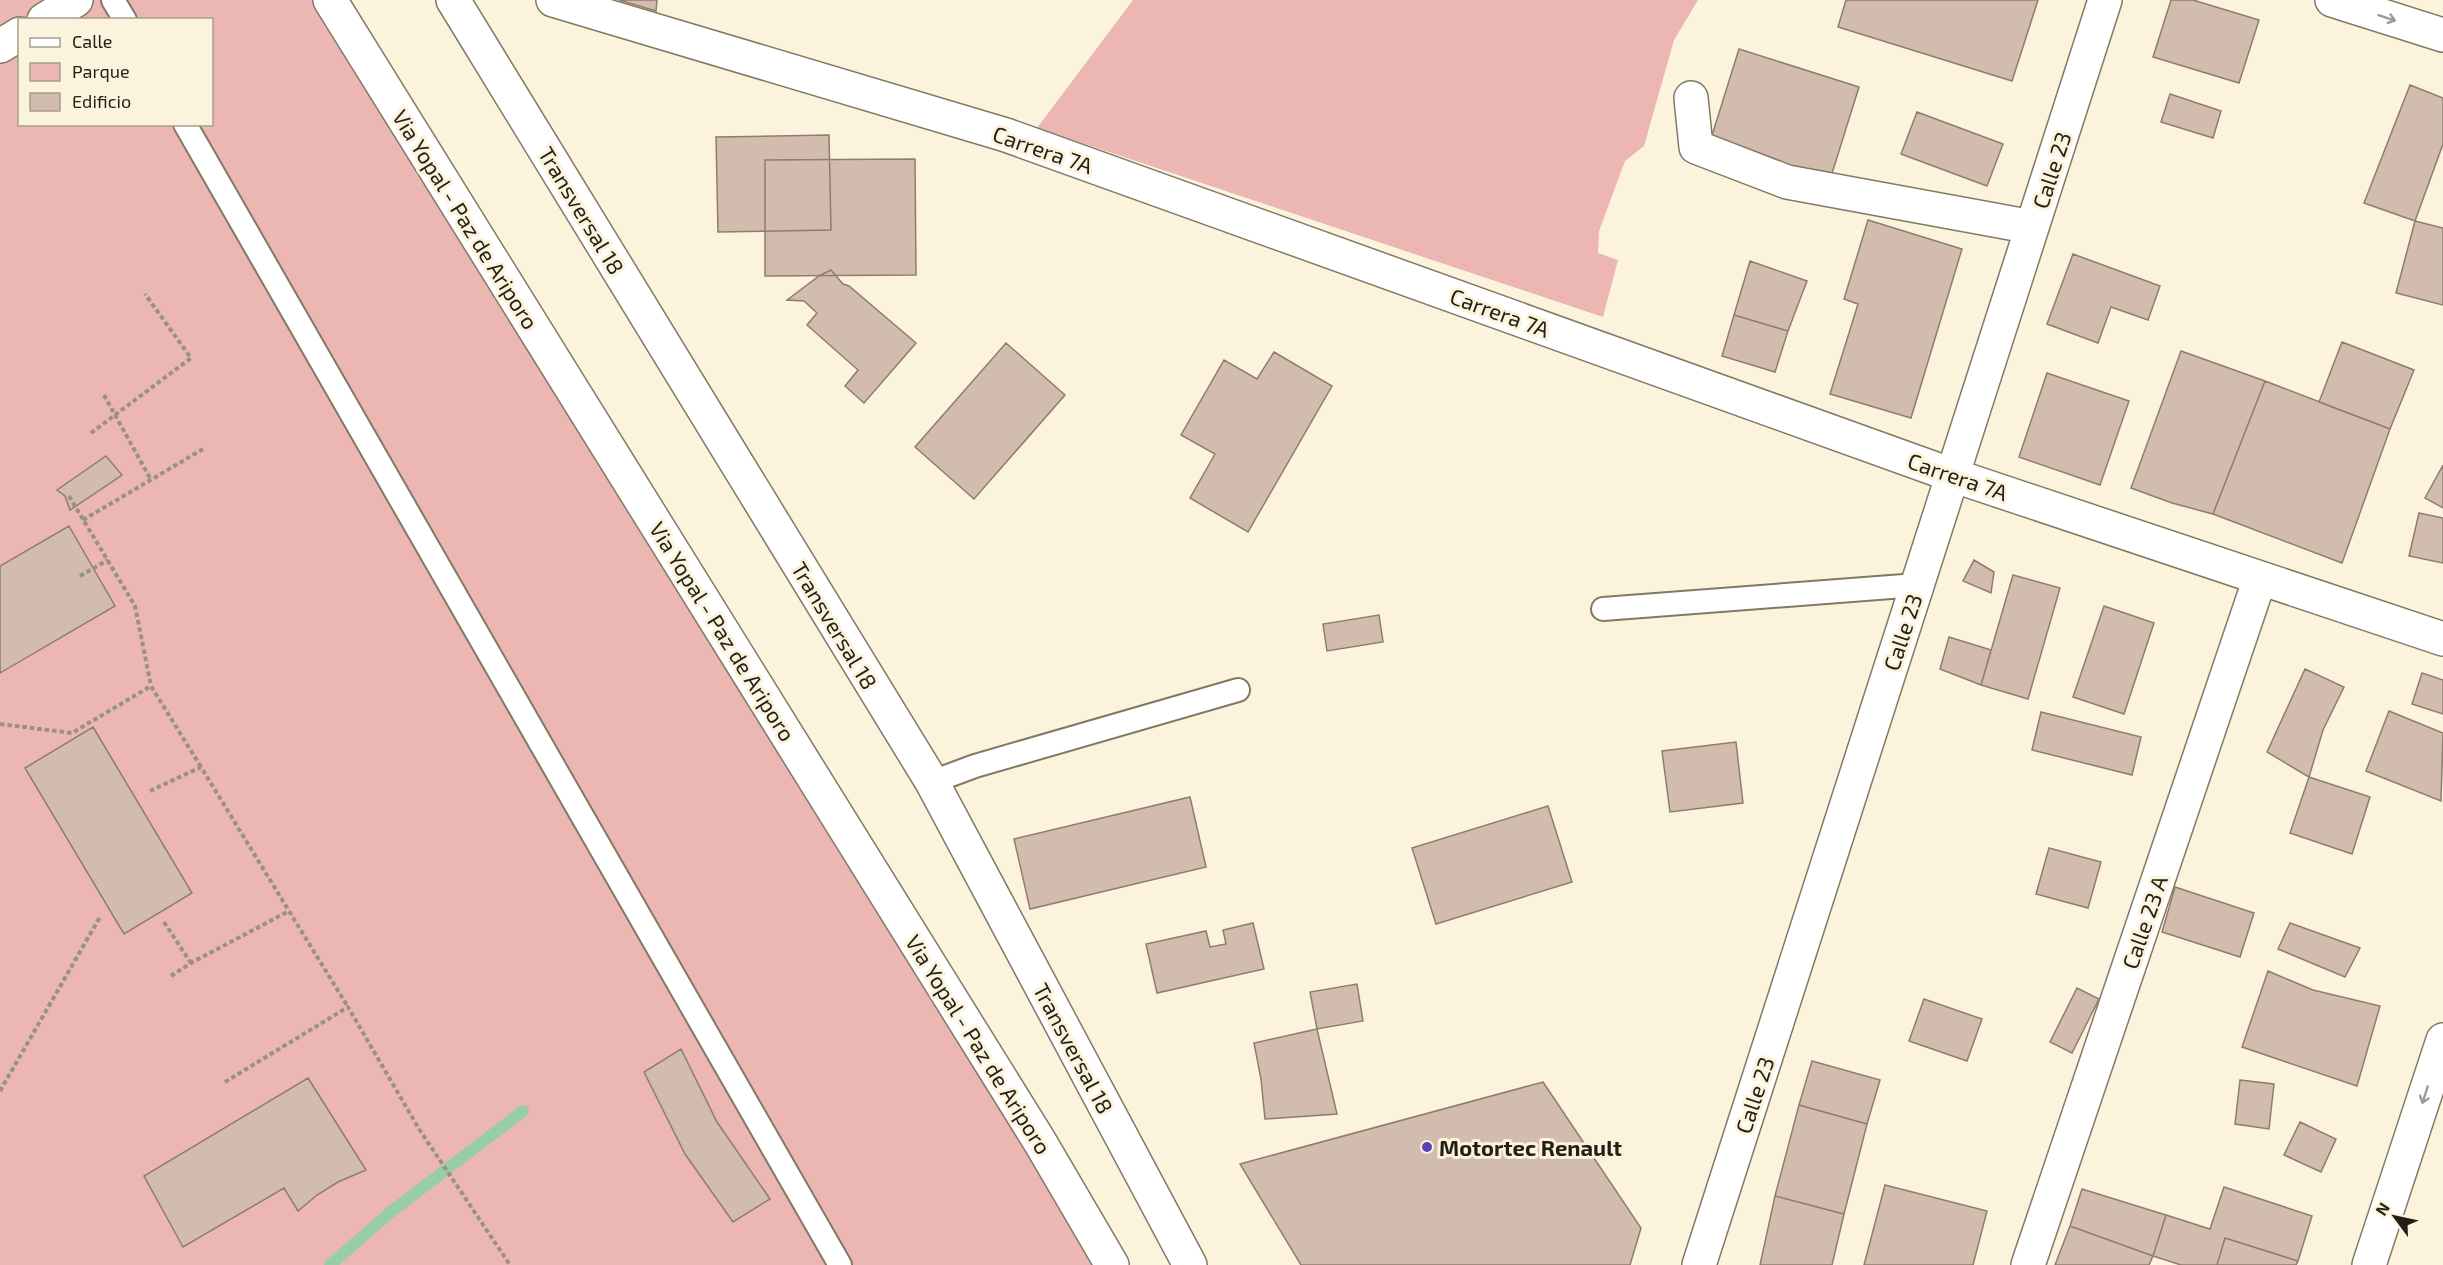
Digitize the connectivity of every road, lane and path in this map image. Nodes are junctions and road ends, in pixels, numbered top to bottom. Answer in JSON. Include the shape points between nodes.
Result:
{"nodes":[{"id":1,"x":76,"y":0,"type":"edge"},
{"id":2,"x":113,"y":0,"type":"edge"},
{"id":3,"x":330,"y":0,"type":"edge"},
{"id":4,"x":453,"y":0,"type":"edge"},
{"id":5,"x":554,"y":0,"type":"edge"},
{"id":6,"x":2105,"y":0,"type":"edge"},
{"id":7,"x":2332,"y":0,"type":"edge"},
{"id":8,"x":47,"y":18,"type":"edge"},
{"id":9,"x":124,"y":18,"type":"edge"},
{"id":10,"x":18,"y":35,"type":"edge"},
{"id":11,"x":2443,"y":35,"type":"edge"},
{"id":12,"x":0,"y":46,"type":"edge"},
{"id":13,"x":1691,"y":98,"type":"dead end"},
{"id":14,"x":186,"y":126,"type":"edge"},
{"id":15,"x":2032,"y":227,"type":"junction"},
{"id":16,"x":145,"y":294,"type":"dead end"},
{"id":17,"x":104,"y":395,"type":"dead end"},
{"id":18,"x":116,"y":416,"type":"junction"},
{"id":19,"x":91,"y":433,"type":"dead end"},
{"id":20,"x":203,"y":449,"type":"dead end"},
{"id":21,"x":1952,"y":475,"type":"junction"},
{"id":22,"x":150,"y":478,"type":"junction"},
{"id":23,"x":69,"y":496,"type":"dead end"},
{"id":24,"x":83,"y":520,"type":"junction"},
{"id":25,"x":108,"y":560,"type":"junction"},
{"id":26,"x":80,"y":576,"type":"dead end"},
{"id":27,"x":2260,"y":578,"type":"junction"},
{"id":28,"x":1917,"y":585,"type":"junction"},
{"id":29,"x":1603,"y":609,"type":"dead end"},
{"id":30,"x":2443,"y":639,"type":"edge"},
{"id":31,"x":151,"y":686,"type":"junction"},
{"id":32,"x":1238,"y":690,"type":"dead end"},
{"id":33,"x":0,"y":724,"type":"edge"},
{"id":34,"x":201,"y":767,"type":"junction"},
{"id":35,"x":932,"y":782,"type":"junction"},
{"id":36,"x":150,"y":791,"type":"dead end"},
{"id":37,"x":289,"y":911,"type":"junction"},
{"id":38,"x":100,"y":917,"type":"dead end"},
{"id":39,"x":164,"y":922,"type":"dead end"},
{"id":40,"x":191,"y":963,"type":"junction"},
{"id":41,"x":171,"y":976,"type":"dead end"},
{"id":42,"x":348,"y":1007,"type":"junction"},
{"id":43,"x":2443,"y":1040,"type":"edge"},
{"id":44,"x":225,"y":1082,"type":"dead end"},
{"id":45,"x":0,"y":1091,"type":"edge"},
{"id":46,"x":510,"y":1265,"type":"edge"},
{"id":47,"x":840,"y":1265,"type":"edge"},
{"id":48,"x":1112,"y":1265,"type":"edge"},
{"id":49,"x":1190,"y":1265,"type":"edge"},
{"id":50,"x":1699,"y":1265,"type":"edge"},
{"id":51,"x":2028,"y":1265,"type":"edge"},
{"id":52,"x":2369,"y":1265,"type":"edge"}],
"edges":[{"from":1,"to":8,"type":"street"},
{"from":2,"to":9,"type":"lane"},
{"from":3,"to":48,"type":"street","name":"Via Yopal - Paz de Ariporo","via":[[1034,1132]]},
{"from":4,"to":35,"type":"street","name":"Transversal 18"},
{"from":5,"to":21,"type":"street","name":"Carrera 7A","via":[[1006,135]]},
{"from":6,"to":15,"type":"street","name":"Calle 23"},
{"from":7,"to":11,"type":"street","one_way":true},
{"from":10,"to":12,"type":"street"},
{"from":13,"to":15,"type":"street","via":[[1696,147],[1787,182]]},
{"from":14,"to":47,"type":"lane"},
{"from":15,"to":21,"type":"street","name":"Calle 23"},
{"from":16,"to":18,"type":"path","via":[[191,358]]},
{"from":17,"to":18,"type":"path"},
{"from":18,"to":19,"type":"path"},
{"from":18,"to":22,"type":"path"},
{"from":20,"to":22,"type":"path"},
{"from":21,"to":27,"type":"street","name":"Carrera 7A"},
{"from":21,"to":28,"type":"street","name":"Calle 23"},
{"from":22,"to":24,"type":"path"},
{"from":23,"to":24,"type":"path"},
{"from":24,"to":25,"type":"path"},
{"from":25,"to":26,"type":"path"},
{"from":25,"to":31,"type":"path","via":[[135,606]]},
{"from":27,"to":30,"type":"street","name":"Carrera 7A"},
{"from":27,"to":51,"type":"street","name":"Calle 23 A"},
{"from":28,"to":29,"type":"lane"},
{"from":28,"to":50,"type":"street","name":"Calle 23"},
{"from":31,"to":33,"type":"path","via":[[72,733]]},
{"from":31,"to":34,"type":"path"},
{"from":32,"to":35,"type":"lane"},
{"from":34,"to":36,"type":"path"},
{"from":34,"to":37,"type":"path"},
{"from":35,"to":49,"type":"street","name":"Transversal 18"},
{"from":37,"to":40,"type":"path"},
{"from":37,"to":42,"type":"path"},
{"from":38,"to":45,"type":"path"},
{"from":39,"to":40,"type":"path"},
{"from":40,"to":41,"type":"path"},
{"from":42,"to":44,"type":"path"},
{"from":42,"to":46,"type":"path","via":[[419,1129]]},
{"from":43,"to":52,"type":"street","one_way":true}]}
